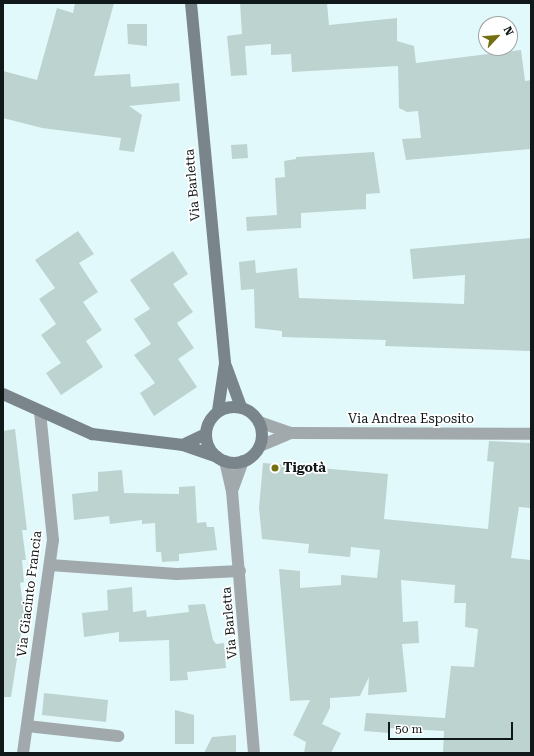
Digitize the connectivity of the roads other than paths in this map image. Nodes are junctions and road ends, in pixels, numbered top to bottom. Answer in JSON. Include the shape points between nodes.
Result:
{"nodes":[{"id":1,"x":191,"y":3,"type":"edge"},
{"id":2,"x":225,"y":363,"type":"junction"},
{"id":3,"x":3,"y":394,"type":"edge"},
{"id":4,"x":241,"y":407,"type":"junction"},
{"id":5,"x":218,"y":411,"type":"junction"},
{"id":6,"x":40,"y":413,"type":"junction"},
{"id":7,"x":259,"y":422,"type":"junction"},
{"id":8,"x":291,"y":433,"type":"junction"},
{"id":9,"x":206,"y":434,"type":"junction"},
{"id":10,"x":531,"y":434,"type":"edge"},
{"id":11,"x":184,"y":445,"type":"junction"},
{"id":12,"x":260,"y":446,"type":"junction"},
{"id":13,"x":221,"y":459,"type":"junction"},
{"id":14,"x":243,"y":461,"type":"junction"},
{"id":15,"x":232,"y":492,"type":"junction"},
{"id":16,"x":50,"y":565,"type":"junction"},
{"id":17,"x":240,"y":571,"type":"junction"},
{"id":18,"x":27,"y":726,"type":"junction"},
{"id":19,"x":118,"y":736,"type":"dead end"},
{"id":20,"x":23,"y":753,"type":"edge"},
{"id":21,"x":254,"y":753,"type":"edge"}],
"edges":[{"from":1,"to":2,"type":"main road","name":"Via Barletta"},
{"from":2,"to":4,"type":"main road","name":"Via Barletta"},
{"from":2,"to":5,"type":"main road","name":"Via Barletta"},
{"from":3,"to":6,"type":"main road"},
{"from":4,"to":5,"type":"main road"},
{"from":4,"to":7,"type":"main road"},
{"from":5,"to":9,"type":"main road","name":"Via Barletta","via":[[212,417]]},
{"from":6,"to":11,"type":"main road","via":[[92,434]]},
{"from":6,"to":16,"type":"street","name":"Via Giacinto Francia","via":[[53,528]]},
{"from":7,"to":8,"type":"street","name":"Via Andrea Esposito"},
{"from":7,"to":12,"type":"main road"},
{"from":8,"to":10,"type":"street","name":"Via Andrea Esposito"},
{"from":8,"to":12,"type":"street","name":"Via Andrea Esposito"},
{"from":9,"to":11,"type":"main road"},
{"from":9,"to":13,"type":"main road","name":"Via Barletta","via":[[207,442]]},
{"from":11,"to":13,"type":"main road"},
{"from":12,"to":14,"type":"main road","name":"Via Barletta"},
{"from":13,"to":14,"type":"main road"},
{"from":13,"to":15,"type":"street","name":"Via Barletta"},
{"from":14,"to":15,"type":"street","name":"Via Barletta"},
{"from":15,"to":17,"type":"street","name":"Via Barletta"},
{"from":16,"to":17,"type":"street","via":[[177,574]]},
{"from":16,"to":18,"type":"street","name":"Via Giacinto Francia"},
{"from":17,"to":21,"type":"street","name":"Via Barletta"},
{"from":18,"to":19,"type":"street"},
{"from":18,"to":20,"type":"street","name":"Via Giacinto Francia"}]}
